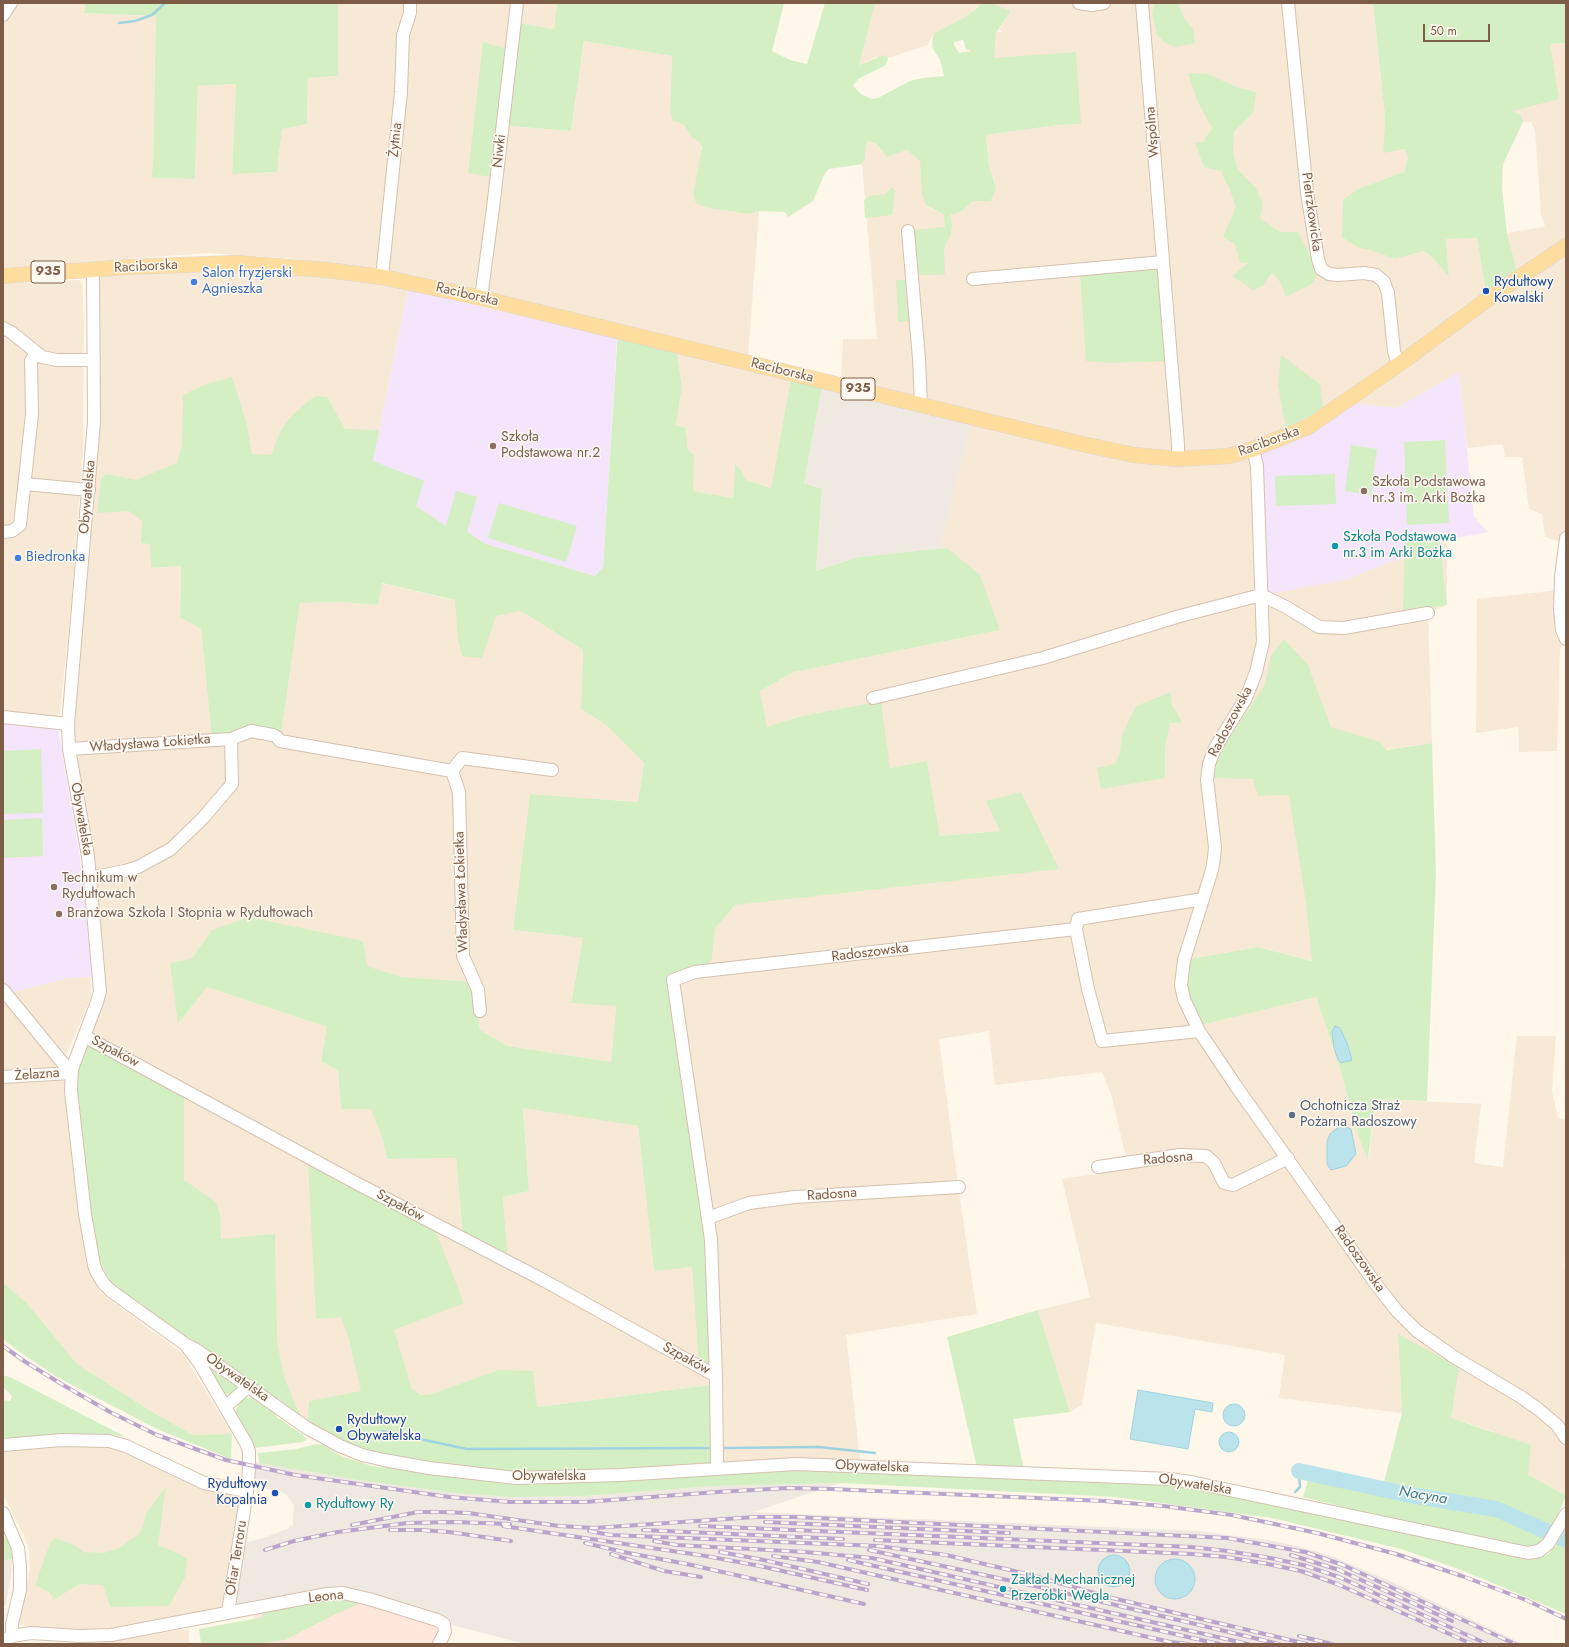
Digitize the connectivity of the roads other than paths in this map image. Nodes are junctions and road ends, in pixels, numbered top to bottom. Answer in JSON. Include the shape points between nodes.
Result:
{"nodes":[{"id":1,"x":11,"y":3,"type":"edge"},
{"id":2,"x":410,"y":3,"type":"edge"},
{"id":3,"x":517,"y":3,"type":"edge"},
{"id":4,"x":1079,"y":3,"type":"edge"},
{"id":5,"x":1104,"y":3,"type":"edge"},
{"id":6,"x":1142,"y":3,"type":"edge"},
{"id":7,"x":1288,"y":3,"type":"edge"},
{"id":8,"x":3,"y":15,"type":"edge"},
{"id":9,"x":908,"y":230,"type":"dead end"},
{"id":10,"x":1566,"y":246,"type":"edge"},
{"id":11,"x":1163,"y":262,"type":"junction"},
{"id":12,"x":93,"y":269,"type":"junction"},
{"id":13,"x":3,"y":276,"type":"edge"},
{"id":14,"x":382,"y":277,"type":"junction"},
{"id":15,"x":973,"y":279,"type":"dead end"},
{"id":16,"x":481,"y":298,"type":"junction"},
{"id":17,"x":3,"y":328,"type":"edge"},
{"id":18,"x":36,"y":352,"type":"junction"},
{"id":19,"x":94,"y":360,"type":"junction"},
{"id":20,"x":1398,"y":365,"type":"junction"},
{"id":21,"x":922,"y":405,"type":"junction"},
{"id":22,"x":1253,"y":449,"type":"junction"},
{"id":23,"x":1178,"y":459,"type":"junction"},
{"id":24,"x":25,"y":484,"type":"junction"},
{"id":25,"x":89,"y":490,"type":"junction"},
{"id":26,"x":3,"y":532,"type":"edge"},
{"id":27,"x":1566,"y":538,"type":"edge"},
{"id":28,"x":1261,"y":595,"type":"junction"},
{"id":29,"x":1428,"y":613,"type":"dead end"},
{"id":30,"x":1566,"y":639,"type":"edge"},
{"id":31,"x":873,"y":698,"type":"dead end"},
{"id":32,"x":3,"y":717,"type":"edge"},
{"id":33,"x":68,"y":724,"type":"junction"},
{"id":34,"x":231,"y":739,"type":"junction"},
{"id":35,"x":69,"y":749,"type":"junction"},
{"id":36,"x":552,"y":770,"type":"dead end"},
{"id":37,"x":452,"y":771,"type":"junction"},
{"id":38,"x":90,"y":878,"type":"junction"},
{"id":39,"x":1203,"y":899,"type":"junction"},
{"id":40,"x":1076,"y":929,"type":"junction"},
{"id":41,"x":3,"y":990,"type":"edge"},
{"id":42,"x":480,"y":1011,"type":"dead end"},
{"id":43,"x":1199,"y":1031,"type":"junction"},
{"id":44,"x":84,"y":1036,"type":"junction"},
{"id":45,"x":71,"y":1073,"type":"junction"},
{"id":46,"x":3,"y":1077,"type":"edge"},
{"id":47,"x":1288,"y":1158,"type":"junction"},
{"id":48,"x":1098,"y":1167,"type":"dead end"},
{"id":49,"x":958,"y":1187,"type":"dead end"},
{"id":50,"x":708,"y":1218,"type":"junction"},
{"id":51,"x":185,"y":1344,"type":"junction"},
{"id":52,"x":716,"y":1376,"type":"junction"},
{"id":53,"x":249,"y":1386,"type":"junction"},
{"id":54,"x":225,"y":1407,"type":"junction"},
{"id":55,"x":1566,"y":1438,"type":"edge"},
{"id":56,"x":3,"y":1446,"type":"edge"},
{"id":57,"x":717,"y":1469,"type":"junction"},
{"id":58,"x":247,"y":1491,"type":"junction"},
{"id":59,"x":3,"y":1513,"type":"edge"},
{"id":60,"x":1566,"y":1514,"type":"edge"},
{"id":61,"x":228,"y":1612,"type":"junction"},
{"id":62,"x":8,"y":1639,"type":"edge"},
{"id":63,"x":439,"y":1644,"type":"edge"}],
"edges":[{"from":1,"to":8,"type":"street"},
{"from":2,"to":14,"type":"street","name":"Żytnia","via":[[410,13],[403,35],[401,92]]},
{"from":3,"to":16,"type":"street","name":"Niwki","via":[[494,208]]},
{"from":4,"to":5,"type":"street"},
{"from":6,"to":11,"type":"street","name":"Wspólna"},
{"from":7,"to":20,"type":"street","name":"Pietrzkowicka","via":[[1307,193],[1321,269],[1329,274],[1338,275],[1364,272],[1376,274],[1384,282],[1388,293],[1394,351]]},
{"from":9,"to":21,"type":"street"},
{"from":10,"to":20,"type":"main road","name":"Raciborska","number":"935"},
{"from":11,"to":15,"type":"street"},
{"from":11,"to":23,"type":"street","name":"Wspólna"},
{"from":12,"to":13,"type":"main road","name":"Raciborska","number":"935"},
{"from":12,"to":14,"type":"main road","name":"Raciborska","number":"935","via":[[236,263]]},
{"from":12,"to":19,"type":"street","name":"Obywatelska"},
{"from":14,"to":16,"type":"main road","name":"Raciborska","number":"935"},
{"from":16,"to":21,"type":"main road","name":"Raciborska","number":"935"},
{"from":17,"to":18,"type":"street"},
{"from":18,"to":19,"type":"street","via":[[42,357],[57,360]]},
{"from":18,"to":24,"type":"street","via":[[31,361],[32,414]]},
{"from":19,"to":25,"type":"street","name":"Obywatelska","via":[[94,422]]},
{"from":20,"to":22,"type":"main road","name":"Raciborska","number":"935","via":[[1308,427]]},
{"from":21,"to":23,"type":"main road","name":"Raciborska","number":"935","via":[[1134,455]]},
{"from":22,"to":23,"type":"main road","name":"Raciborska","number":"935","via":[[1229,456]]},
{"from":22,"to":28,"type":"street","name":"Radoszowska","via":[[1257,466]]},
{"from":24,"to":25,"type":"street"},
{"from":24,"to":26,"type":"street","via":[[20,525],[12,531]]},
{"from":25,"to":33,"type":"street","name":"Obywatelska"},
{"from":27,"to":30,"type":"street","via":[[1560,610],[1562,630]]},
{"from":28,"to":29,"type":"street","via":[[1319,627],[1344,628]]},
{"from":28,"to":31,"type":"street","via":[[1180,616],[1043,658]]},
{"from":28,"to":39,"type":"street","name":"Radoszowska","via":[[1263,642],[1256,672],[1246,698],[1214,748],[1208,770],[1215,847],[1212,870]]},
{"from":32,"to":33,"type":"street"},
{"from":33,"to":35,"type":"street","name":"Obywatelska"},
{"from":34,"to":35,"type":"street","name":"Władysława Łokietka"},
{"from":34,"to":37,"type":"street","name":"Władysława Łokietka","via":[[251,731],[273,735],[280,741]]},
{"from":34,"to":38,"type":"street","name":"Władysława Łokietka","via":[[232,784],[203,818],[171,849],[138,867]]},
{"from":35,"to":38,"type":"street","name":"Obywatelska"},
{"from":36,"to":37,"type":"street","via":[[462,758]]},
{"from":37,"to":42,"type":"street","name":"Władysława Łokietka","via":[[459,792],[463,956],[478,990]]},
{"from":38,"to":44,"type":"street","name":"Obywatelska","via":[[100,990]]},
{"from":39,"to":40,"type":"street","via":[[1078,919]]},
{"from":39,"to":43,"type":"street","name":"Radoszowska","via":[[1184,960],[1181,980],[1184,999]]},
{"from":40,"to":43,"type":"street","via":[[1102,1041]]},
{"from":40,"to":50,"type":"street","name":"Radoszowska","via":[[695,972],[673,980]]},
{"from":41,"to":45,"type":"street"},
{"from":43,"to":47,"type":"street","name":"Radoszowska"},
{"from":44,"to":45,"type":"street","name":"Obywatelska"},
{"from":44,"to":52,"type":"street","name":"Szpaków","via":[[358,1184],[546,1281]]},
{"from":45,"to":46,"type":"street","name":"Żelazna"},
{"from":45,"to":51,"type":"street","name":"Obywatelska","via":[[85,1214],[96,1269],[101,1280],[111,1291]]},
{"from":47,"to":48,"type":"street","name":"Radosna","via":[[1233,1185],[1224,1183],[1214,1163],[1206,1156],[1180,1155]]},
{"from":47,"to":55,"type":"street","name":"Radoszowska","via":[[1383,1294],[1409,1323],[1454,1357],[1538,1409],[1557,1425]]},
{"from":49,"to":50,"type":"street","name":"Radosna","via":[[749,1203]]},
{"from":50,"to":52,"type":"street"},
{"from":51,"to":53,"type":"street","name":"Obywatelska"},
{"from":51,"to":54,"type":"street","name":"Obywatelska"},
{"from":52,"to":57,"type":"street"},
{"from":53,"to":54,"type":"street"},
{"from":53,"to":57,"type":"street","name":"Obywatelska","via":[[319,1435],[362,1455],[429,1468],[516,1478]]},
{"from":54,"to":58,"type":"street","name":"Obywatelska","via":[[246,1443],[249,1466]]},
{"from":56,"to":58,"type":"street","via":[[62,1440],[109,1441],[126,1446],[204,1483]]},
{"from":57,"to":60,"type":"street","name":"Obywatelska","via":[[796,1464],[1171,1479],[1532,1553],[1544,1548],[1552,1540]]},
{"from":58,"to":61,"type":"street","name":"Ofiar Terroru"},
{"from":59,"to":62,"type":"street","name":"Ofiar Terroru","via":[[18,1548],[20,1566],[20,1590]]},
{"from":61,"to":62,"type":"street","name":"Ofiar Terroru","via":[[111,1635],[31,1633]]},
{"from":61,"to":63,"type":"street","name":"Leona","via":[[343,1593],[430,1617],[444,1624],[445,1632]]}]}
